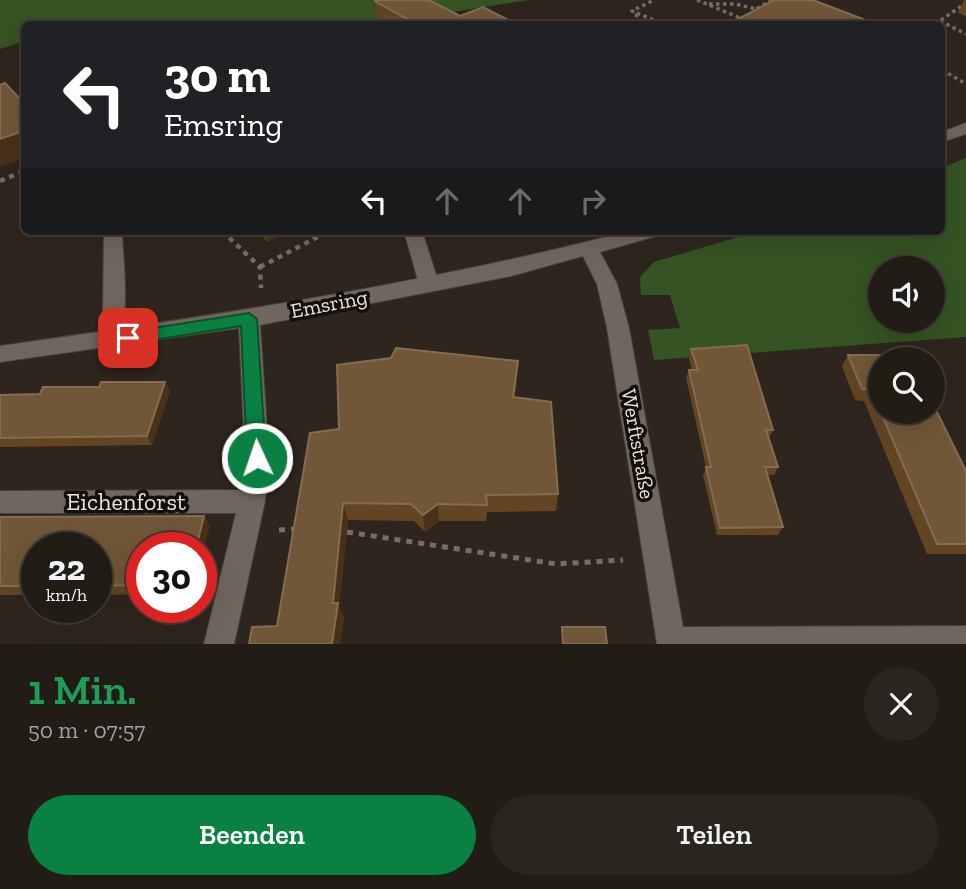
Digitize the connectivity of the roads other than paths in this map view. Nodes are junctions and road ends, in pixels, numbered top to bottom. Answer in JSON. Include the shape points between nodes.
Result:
{"nodes":[{"id":1,"x":966,"y":128,"type":"edge"},
{"id":2,"x":945,"y":136,"type":"edge"},
{"id":3,"x":113,"y":235,"type":"edge"},
{"id":4,"x":414,"y":235,"type":"edge"},
{"id":5,"x":640,"y":235,"type":"edge"},
{"id":6,"x":589,"y":250,"type":"junction"},
{"id":7,"x":429,"y":284,"type":"junction"},
{"id":8,"x":256,"y":318,"type":"junction"},
{"id":9,"x":108,"y":341,"type":"junction"},
{"id":10,"x":0,"y":354,"type":"edge"},
{"id":11,"x":252,"y":501,"type":"junction"},
{"id":12,"x":0,"y":502,"type":"edge"},
{"id":13,"x":966,"y":640,"type":"edge"},
{"id":14,"x":671,"y":643,"type":"edge"},
{"id":15,"x":219,"y":644,"type":"edge"}],
"edges":[{"from":1,"to":2,"type":"street"},
{"from":3,"to":9,"type":"street","via":[[113,311]]},
{"from":4,"to":7,"type":"street"},
{"from":5,"to":6,"type":"street","name":"Emsring"},
{"from":6,"to":7,"type":"street","name":"Emsring"},
{"from":6,"to":14,"type":"street","name":"Werftstraße","via":[[607,284],[618,328]]},
{"from":7,"to":8,"type":"street","name":"Emsring"},
{"from":8,"to":9,"type":"street","name":"Emsring"},
{"from":8,"to":11,"type":"street","via":[[257,458]]},
{"from":9,"to":10,"type":"street","name":"Emsring"},
{"from":11,"to":12,"type":"street","name":"Eichenforst"},
{"from":11,"to":15,"type":"street"},
{"from":13,"to":14,"type":"street"}]}
